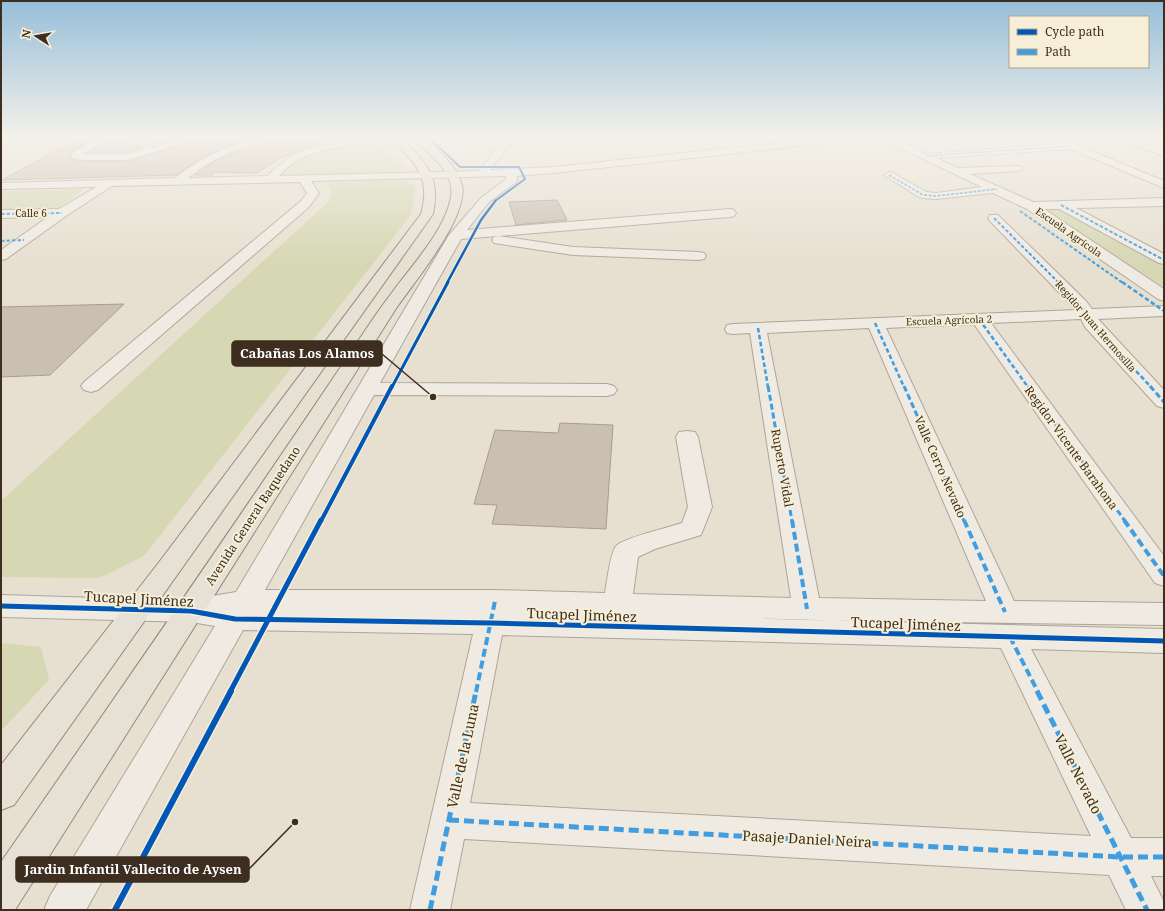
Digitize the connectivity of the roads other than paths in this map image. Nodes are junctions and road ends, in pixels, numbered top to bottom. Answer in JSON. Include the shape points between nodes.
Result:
{"nodes":[{"id":1,"x":304,"y":179,"type":"edge"},
{"id":2,"x":179,"y":180,"type":"edge"},
{"id":3,"x":270,"y":180,"type":"joint"},
{"id":4,"x":287,"y":180,"type":"edge"},
{"id":5,"x":428,"y":180,"type":"edge"},
{"id":6,"x":454,"y":180,"type":"edge"},
{"id":7,"x":512,"y":180,"type":"edge"},
{"id":8,"x":897,"y":180,"type":"edge"},
{"id":9,"x":976,"y":180,"type":"edge"},
{"id":10,"x":1151,"y":180,"type":"edge"},
{"id":11,"x":176,"y":182,"type":"junction"},
{"id":12,"x":109,"y":183,"type":"junction"},
{"id":13,"x":1164,"y":185,"type":"edge"},
{"id":14,"x":1,"y":186,"type":"edge"},
{"id":15,"x":997,"y":189,"type":"junction"},
{"id":16,"x":1146,"y":202,"type":"junction"},
{"id":17,"x":1164,"y":202,"type":"edge"},
{"id":18,"x":1061,"y":205,"type":"junction"},
{"id":19,"x":1031,"y":206,"type":"junction"},
{"id":20,"x":1164,"y":211,"type":"edge"},
{"id":21,"x":62,"y":213,"type":"junction"},
{"id":22,"x":730,"y":213,"type":"dead end"},
{"id":23,"x":1,"y":214,"type":"edge"},
{"id":24,"x":994,"y":218,"type":"dead end"},
{"id":25,"x":456,"y":235,"type":"junction"},
{"id":26,"x":24,"y":240,"type":"junction"},
{"id":27,"x":1,"y":241,"type":"edge"},
{"id":28,"x":1,"y":256,"type":"edge"},
{"id":29,"x":699,"y":256,"type":"dead end"},
{"id":30,"x":1164,"y":260,"type":"edge"},
{"id":31,"x":1164,"y":296,"type":"edge"},
{"id":32,"x":1164,"y":311,"type":"edge"},
{"id":33,"x":1088,"y":315,"type":"junction"},
{"id":34,"x":979,"y":319,"type":"junction"},
{"id":35,"x":875,"y":323,"type":"junction"},
{"id":36,"x":758,"y":328,"type":"junction"},
{"id":37,"x":733,"y":329,"type":"dead end"},
{"id":38,"x":91,"y":386,"type":"dead end"},
{"id":39,"x":367,"y":389,"type":"junction"},
{"id":40,"x":607,"y":390,"type":"dead end"},
{"id":41,"x":1164,"y":402,"type":"edge"},
{"id":42,"x":687,"y":437,"type":"dead end"},
{"id":43,"x":1164,"y":576,"type":"edge"},
{"id":44,"x":618,"y":604,"type":"junction"},
{"id":45,"x":1,"y":606,"type":"edge"},
{"id":46,"x":139,"y":609,"type":"junction"},
{"id":47,"x":807,"y":609,"type":"junction"},
{"id":48,"x":240,"y":610,"type":"junction"},
{"id":49,"x":191,"y":611,"type":"junction"},
{"id":50,"x":493,"y":612,"type":"junction"},
{"id":51,"x":1164,"y":614,"type":"edge"},
{"id":52,"x":1007,"y":625,"type":"junction"},
{"id":53,"x":1164,"y":641,"type":"edge"},
{"id":54,"x":1,"y":793,"type":"edge"},
{"id":55,"x":449,"y":820,"type":"junction"},
{"id":56,"x":1120,"y":857,"type":"junction"},
{"id":57,"x":1164,"y":857,"type":"edge"},
{"id":58,"x":1,"y":896,"type":"edge"},
{"id":59,"x":64,"y":910,"type":"edge"},
{"id":60,"x":430,"y":910,"type":"edge"},
{"id":61,"x":1147,"y":910,"type":"edge"}],
"edges":[{"from":1,"to":38,"type":"street","via":[[313,193],[305,204]]},
{"from":2,"to":11,"type":"street"},
{"from":3,"to":4,"type":"street"},
{"from":3,"to":11,"type":"street"},
{"from":5,"to":46,"type":"main road","via":[[431,202],[427,214]]},
{"from":6,"to":49,"type":"main road","name":"Avenida General Baquedano","via":[[457,194],[451,216],[440,235],[389,307]]},
{"from":7,"to":25,"type":"street","via":[[485,200]]},
{"from":8,"to":15,"type":"street","via":[[923,195],[936,196]]},
{"from":9,"to":15,"type":"street","name":"Escuela Agrícola"},
{"from":10,"to":13,"type":"street"},
{"from":11,"to":12,"type":"street"},
{"from":12,"to":14,"type":"street"},
{"from":12,"to":21,"type":"street"},
{"from":15,"to":19,"type":"street","name":"Escuela Agrícola"},
{"from":16,"to":17,"type":"street"},
{"from":16,"to":18,"type":"street"},
{"from":16,"to":20,"type":"street"},
{"from":18,"to":19,"type":"street"},
{"from":18,"to":30,"type":"street"},
{"from":19,"to":31,"type":"street","name":"Escuela Agrícola"},
{"from":21,"to":23,"type":"street","name":"Calle 6"},
{"from":21,"to":26,"type":"street"},
{"from":22,"to":25,"type":"street"},
{"from":24,"to":33,"type":"street","name":"Regidor Juan Hermosilla"},
{"from":25,"to":29,"type":"street","via":[[517,241],[573,251]]},
{"from":25,"to":39,"type":"street"},
{"from":26,"to":27,"type":"street"},
{"from":26,"to":28,"type":"street"},
{"from":32,"to":33,"type":"street","name":"Escuela Agrícola 2"},
{"from":33,"to":34,"type":"street","name":"Escuela Agrícola 2"},
{"from":33,"to":41,"type":"street","name":"Regidor Juan Hermosilla","via":[[1091,323]]},
{"from":34,"to":35,"type":"street","name":"Escuela Agrícola 2"},
{"from":34,"to":43,"type":"street","name":"Regidor Vicente Barahona"},
{"from":35,"to":36,"type":"street","name":"Escuela Agrícola 2"},
{"from":35,"to":52,"type":"street","name":"Valle Cerro Nevado"},
{"from":36,"to":37,"type":"street","name":"Escuela Agrícola 2"},
{"from":36,"to":47,"type":"street","name":"Ruperto Vidal"},
{"from":39,"to":40,"type":"street"},
{"from":39,"to":48,"type":"street"},
{"from":42,"to":44,"type":"street","via":[[700,507],[692,528],[646,542],[626,552]]},
{"from":44,"to":47,"type":"street","name":"Tucapel Jiménez"},
{"from":44,"to":50,"type":"street","name":"Tucapel Jiménez"},
{"from":45,"to":46,"type":"street","name":"Tucapel Jiménez"},
{"from":46,"to":49,"type":"street","name":"Tucapel Jiménez"},
{"from":46,"to":54,"type":"main road"},
{"from":47,"to":52,"type":"street","name":"Tucapel Jiménez"},
{"from":48,"to":49,"type":"street","name":"Tucapel Jiménez"},
{"from":48,"to":50,"type":"street","name":"Tucapel Jiménez"},
{"from":48,"to":59,"type":"street"},
{"from":49,"to":58,"type":"main road","name":"Avenida General Baquedano"},
{"from":50,"to":52,"type":"street","name":"Tucapel Jiménez"},
{"from":50,"to":55,"type":"street","name":"Valle de la Luna"},
{"from":51,"to":52,"type":"street","name":"Tucapel Jiménez"},
{"from":52,"to":53,"type":"street","name":"Tucapel Jiménez"},
{"from":52,"to":56,"type":"street","name":"Valle Nevado"},
{"from":55,"to":56,"type":"street","name":"Pasaje Daniel Neira"},
{"from":55,"to":60,"type":"street","name":"Valle de la Luna"},
{"from":56,"to":57,"type":"street","name":"Pasaje Daniel Neira"},
{"from":56,"to":61,"type":"street","name":"Valle Nevado"}]}
